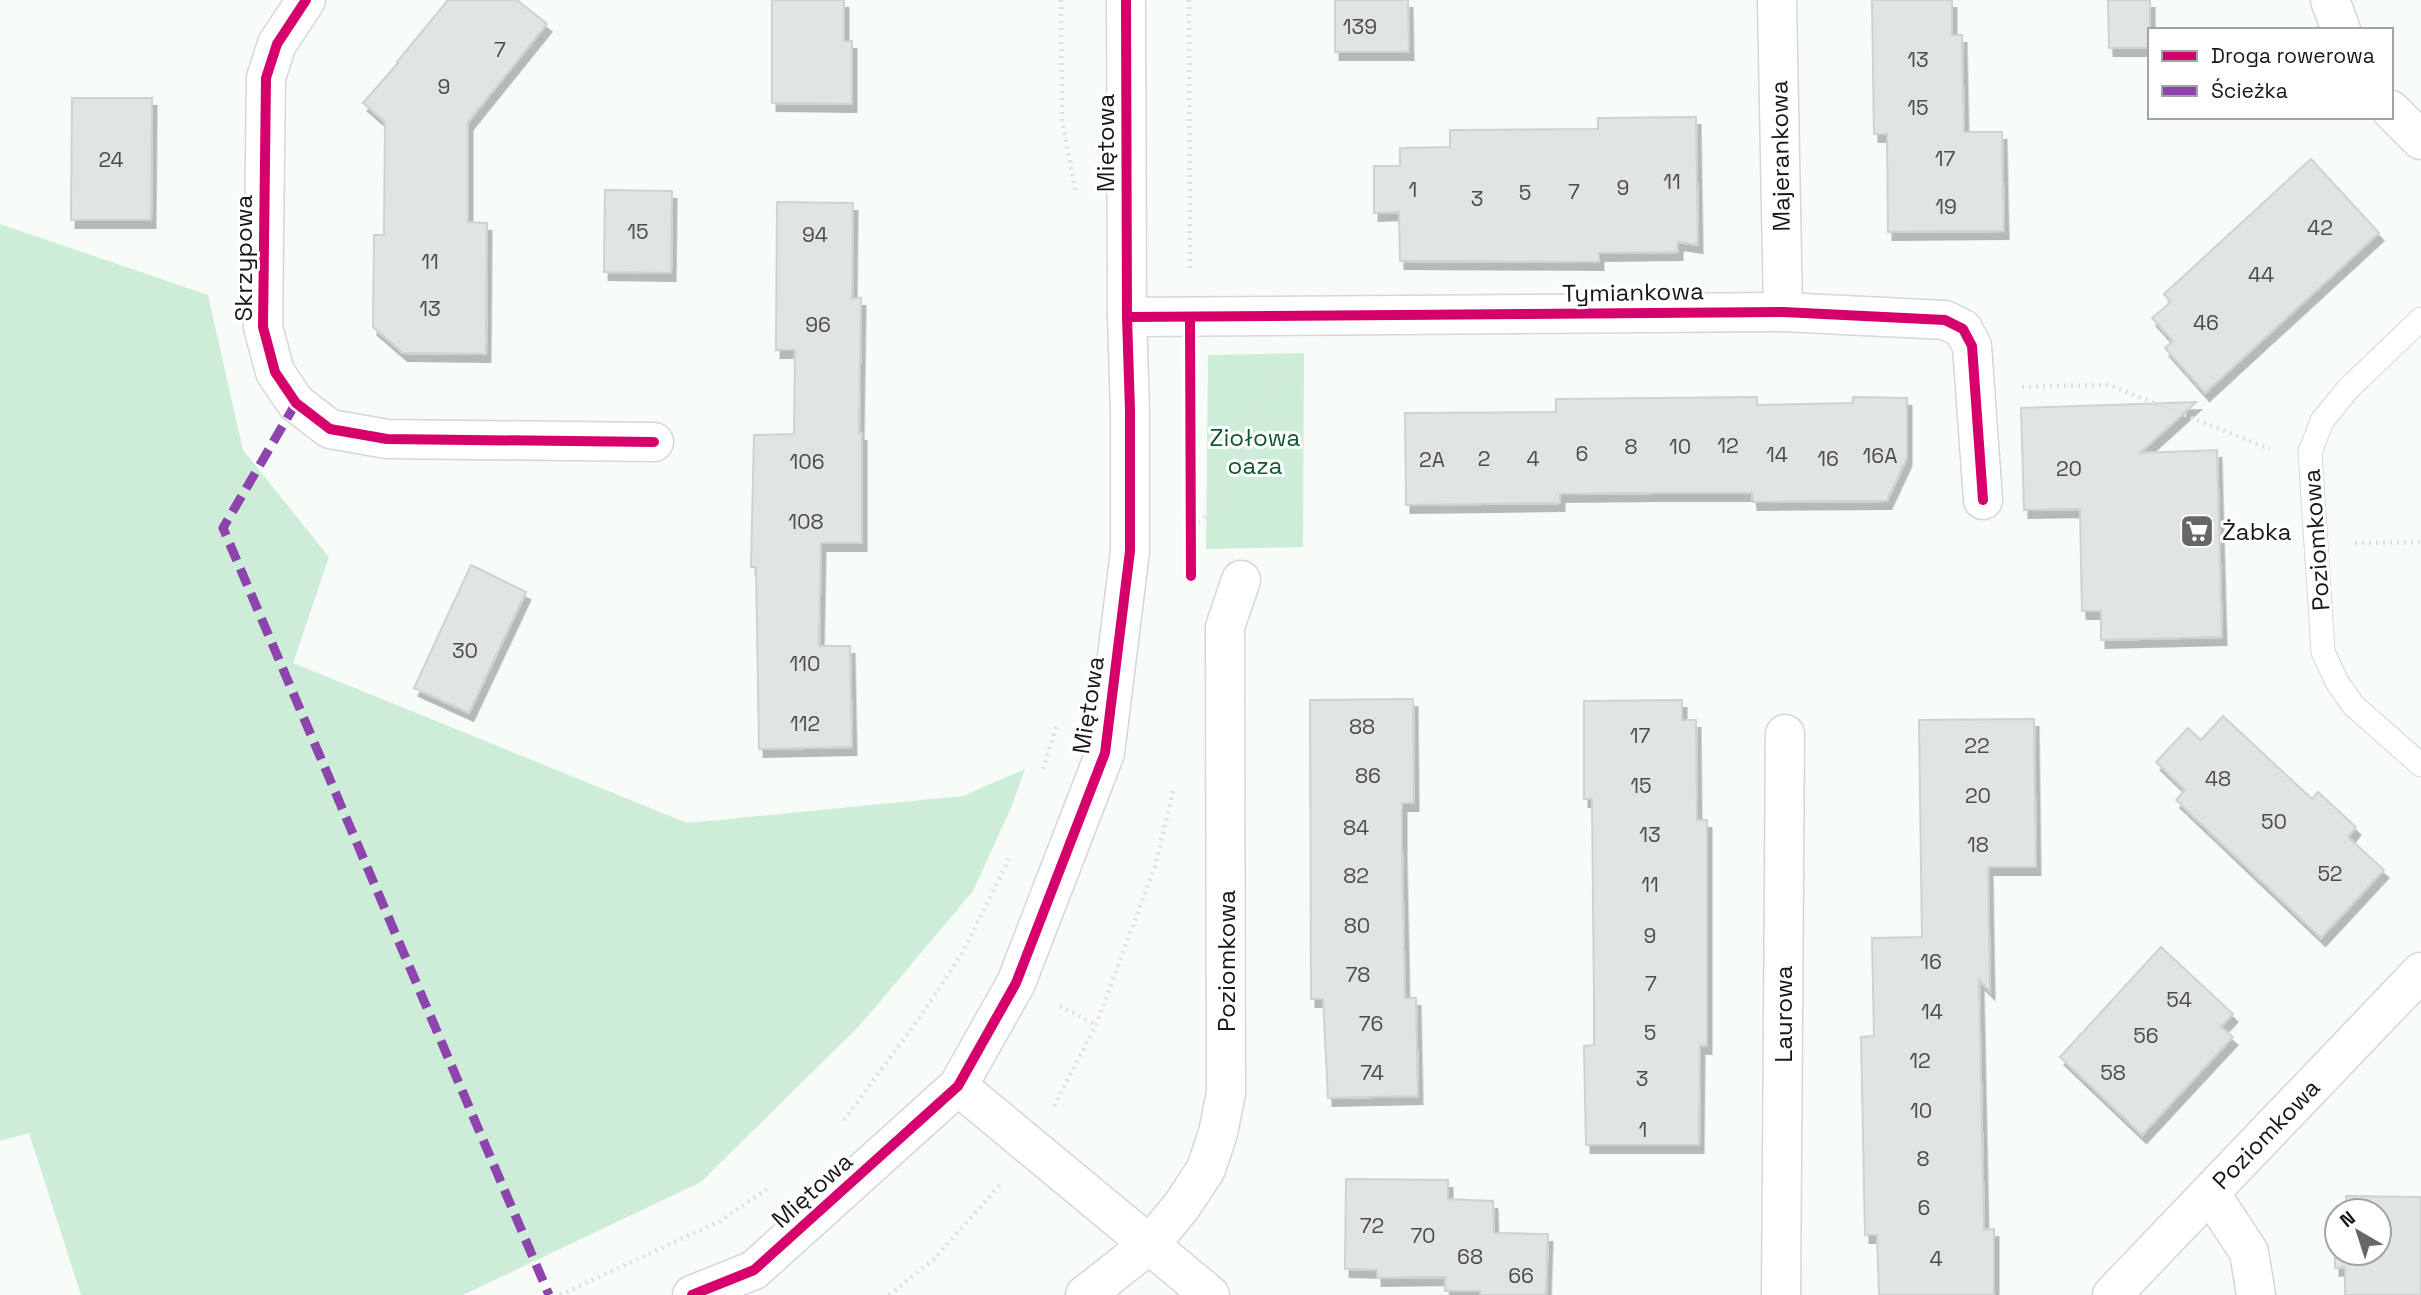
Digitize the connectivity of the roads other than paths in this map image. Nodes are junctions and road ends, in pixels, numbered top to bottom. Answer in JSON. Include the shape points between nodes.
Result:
{"nodes":[{"id":1,"x":306,"y":0,"type":"edge"},
{"id":2,"x":1126,"y":0,"type":"edge"},
{"id":3,"x":1777,"y":0,"type":"edge"},
{"id":4,"x":2330,"y":0,"type":"edge"},
{"id":5,"x":2340,"y":28,"type":"edge"},
{"id":6,"x":2393,"y":112,"type":"edge"},
{"id":7,"x":2421,"y":140,"type":"edge"},
{"id":8,"x":1783,"y":312,"type":"junction"},
{"id":9,"x":1126,"y":317,"type":"junction"},
{"id":10,"x":2421,"y":319,"type":"edge"},
{"id":11,"x":654,"y":442,"type":"dead end"},
{"id":12,"x":1983,"y":500,"type":"dead end"},
{"id":13,"x":1241,"y":580,"type":"road end"},
{"id":14,"x":1785,"y":734,"type":"dead end"},
{"id":15,"x":2421,"y":765,"type":"edge"},
{"id":16,"x":2421,"y":972,"type":"edge"},
{"id":17,"x":958,"y":1086,"type":"junction"},
{"id":18,"x":2210,"y":1193,"type":"junction"},
{"id":19,"x":1150,"y":1244,"type":"junction"},
{"id":20,"x":743,"y":1283,"type":"edge"},
{"id":21,"x":692,"y":1295,"type":"edge"},
{"id":22,"x":1085,"y":1295,"type":"edge"},
{"id":23,"x":1210,"y":1295,"type":"edge"},
{"id":24,"x":1781,"y":1295,"type":"edge"},
{"id":25,"x":2112,"y":1295,"type":"edge"},
{"id":26,"x":2256,"y":1295,"type":"edge"}],
"edges":[{"from":1,"to":11,"type":"street","name":"Skrzypowa","via":[[278,44],[266,92],[262,327],[275,372],[296,403],[330,429],[387,439]]},
{"from":2,"to":9,"type":"street","name":"Miętowa"},
{"from":3,"to":8,"type":"street","name":"Majerankowa"},
{"from":4,"to":5,"type":"street"},
{"from":6,"to":7,"type":"street"},
{"from":8,"to":9,"type":"street","name":"Tymiankowa"},
{"from":8,"to":12,"type":"street","name":"Tymiankowa","via":[[1945,320],[1963,329],[1972,346]]},
{"from":9,"to":17,"type":"street","name":"Miętowa","via":[[1130,551],[1105,753],[1017,983]]},
{"from":10,"to":15,"type":"lane","name":"Poziomkowa","via":[[2339,400],[2322,421],[2310,452],[2323,652],[2353,705]]},
{"from":13,"to":19,"type":"street","name":"Poziomkowa","via":[[1225,627],[1226,1093],[1206,1168],[1181,1208]]},
{"from":14,"to":24,"type":"street","name":"Laurowa"},
{"from":16,"to":18,"type":"street","name":"Poziomkowa"},
{"from":17,"to":19,"type":"street"},
{"from":17,"to":20,"type":"street","name":"Miętowa"},
{"from":18,"to":25,"type":"street","name":"Poziomkowa"},
{"from":18,"to":26,"type":"street","via":[[2249,1252]]},
{"from":19,"to":22,"type":"street"},
{"from":19,"to":23,"type":"street"},
{"from":20,"to":21,"type":"street","name":"Miętowa"}]}
